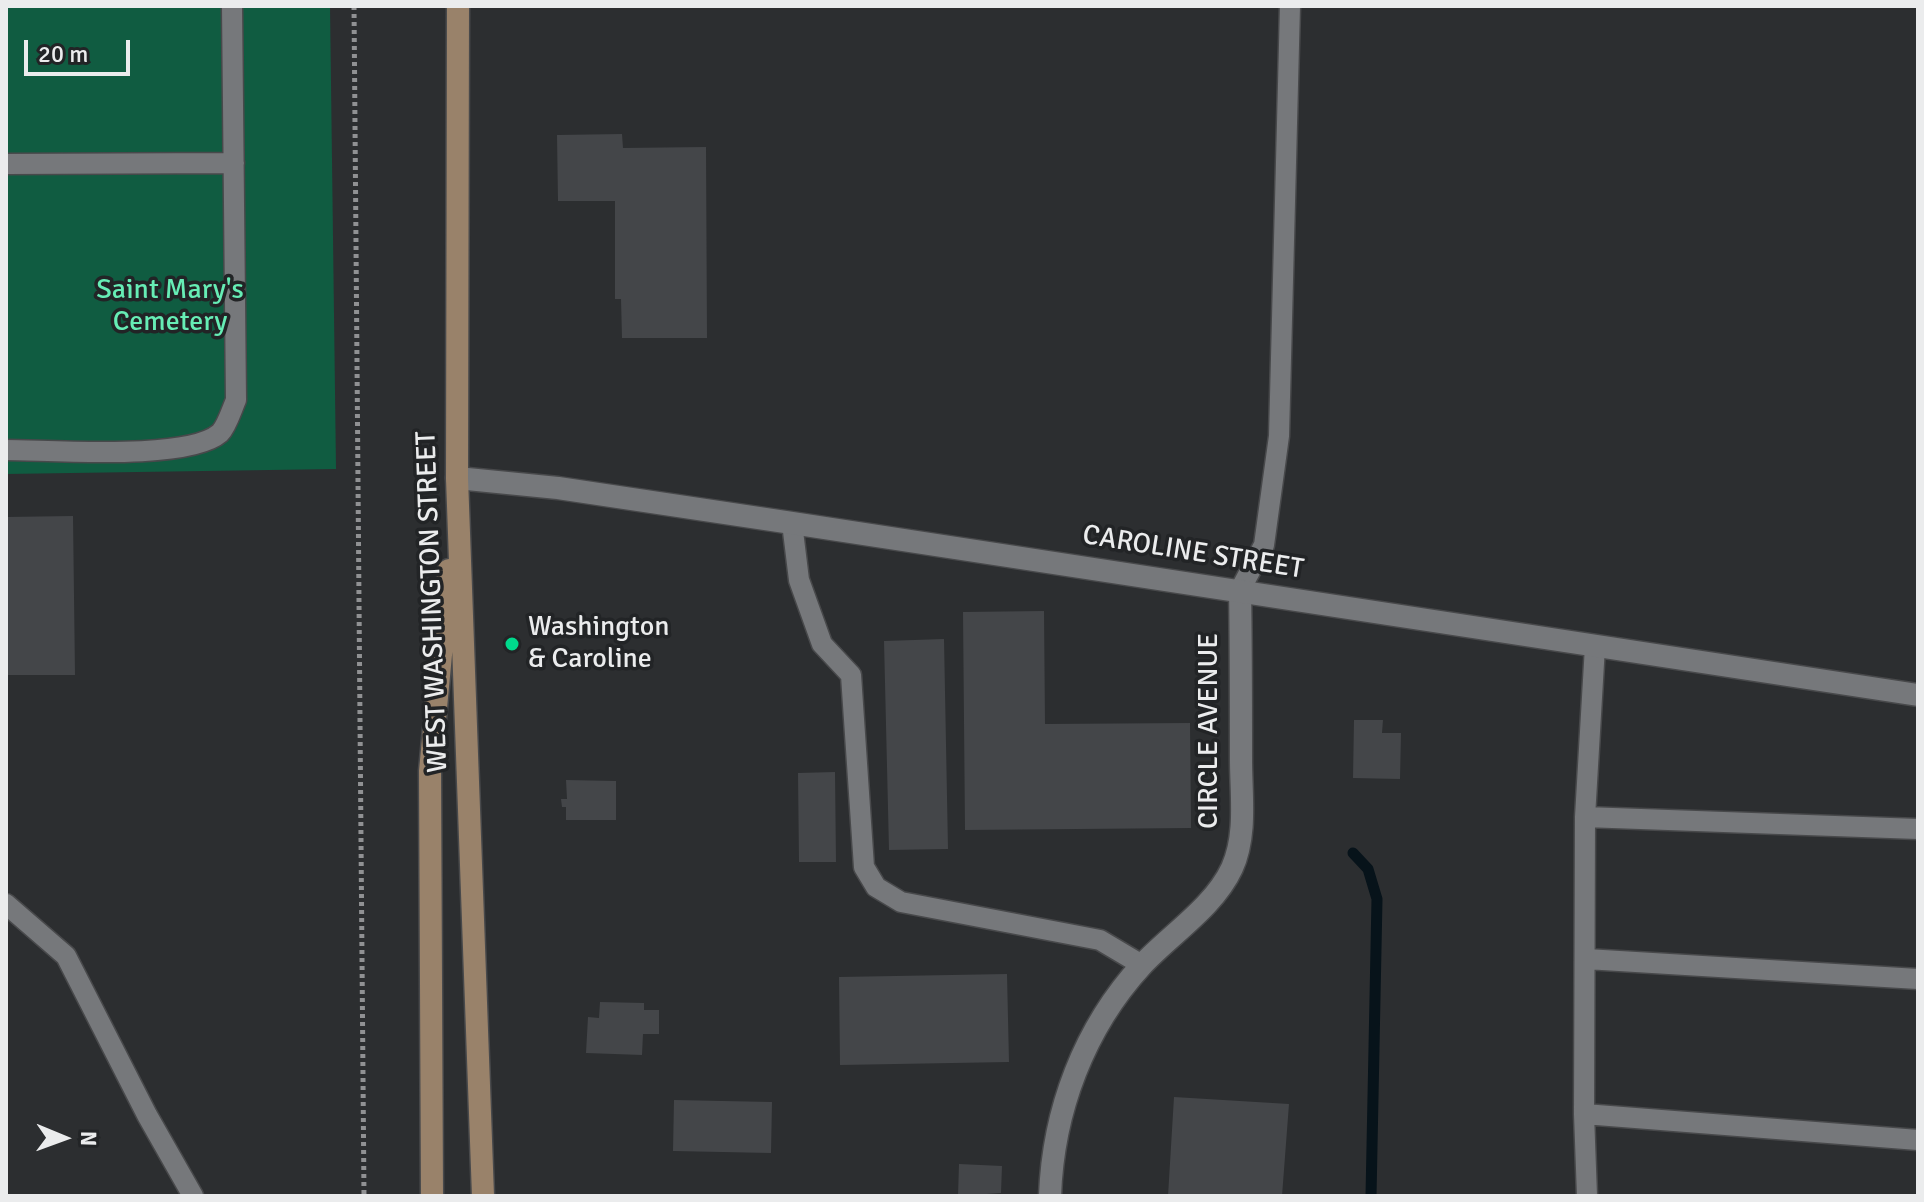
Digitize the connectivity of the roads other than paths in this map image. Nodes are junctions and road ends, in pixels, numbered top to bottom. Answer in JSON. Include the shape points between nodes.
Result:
{"nodes":[{"id":1,"x":232,"y":6,"type":"edge"},
{"id":2,"x":458,"y":6,"type":"edge"},
{"id":3,"x":1290,"y":6,"type":"edge"},
{"id":4,"x":234,"y":163,"type":"junction"},
{"id":5,"x":6,"y":164,"type":"edge"},
{"id":6,"x":6,"y":450,"type":"edge"},
{"id":7,"x":457,"y":478,"type":"junction"},
{"id":8,"x":792,"y":523,"type":"junction"},
{"id":9,"x":1240,"y":590,"type":"junction"},
{"id":10,"x":1595,"y":646,"type":"junction"},
{"id":11,"x":1918,"y":695,"type":"edge"},
{"id":12,"x":1585,"y":817,"type":"junction"},
{"id":13,"x":1918,"y":829,"type":"edge"},
{"id":14,"x":6,"y":904,"type":"edge"},
{"id":15,"x":1586,"y":959,"type":"junction"},
{"id":16,"x":1142,"y":965,"type":"junction"},
{"id":17,"x":1918,"y":979,"type":"edge"},
{"id":18,"x":1584,"y":1114,"type":"junction"},
{"id":19,"x":1918,"y":1140,"type":"edge"},
{"id":20,"x":193,"y":1196,"type":"edge"},
{"id":21,"x":432,"y":1196,"type":"edge"},
{"id":22,"x":483,"y":1196,"type":"edge"},
{"id":23,"x":1050,"y":1196,"type":"edge"},
{"id":24,"x":1587,"y":1196,"type":"edge"}],
"edges":[{"from":1,"to":4,"type":"lane"},
{"from":2,"to":7,"type":"main road","name":"WEST WASHINGTON STREET"},
{"from":3,"to":9,"type":"lane","via":[[1279,436],[1264,545]]},
{"from":4,"to":5,"type":"lane"},
{"from":4,"to":6,"type":"lane","via":[[236,400],[221,432],[198,444],[156,450]]},
{"from":7,"to":8,"type":"street","name":"CAROLINE STREET"},
{"from":7,"to":21,"type":"main road","via":[[430,771]]},
{"from":7,"to":22,"type":"main road","name":"WEST WASHINGTON STREET"},
{"from":8,"to":9,"type":"street","name":"CAROLINE STREET"},
{"from":8,"to":16,"type":"lane","via":[[799,580],[822,644],[851,675],[864,867],[876,887],[901,902],[1100,940]]},
{"from":9,"to":10,"type":"street","name":"CAROLINE STREET"},
{"from":9,"to":16,"type":"street","name":"CIRCLE AVENUE","via":[[1241,842],[1223,883]]},
{"from":10,"to":11,"type":"street","name":"CAROLINE STREET"},
{"from":10,"to":12,"type":"lane"},
{"from":12,"to":13,"type":"lane"},
{"from":12,"to":15,"type":"lane"},
{"from":14,"to":20,"type":"lane","via":[[66,956]]},
{"from":15,"to":17,"type":"lane"},
{"from":15,"to":18,"type":"lane"},
{"from":16,"to":23,"type":"street","name":"CIRCLE AVENUE","via":[[1107,1008],[1082,1054],[1052,1154]]},
{"from":18,"to":19,"type":"lane"},
{"from":18,"to":24,"type":"lane"}]}
